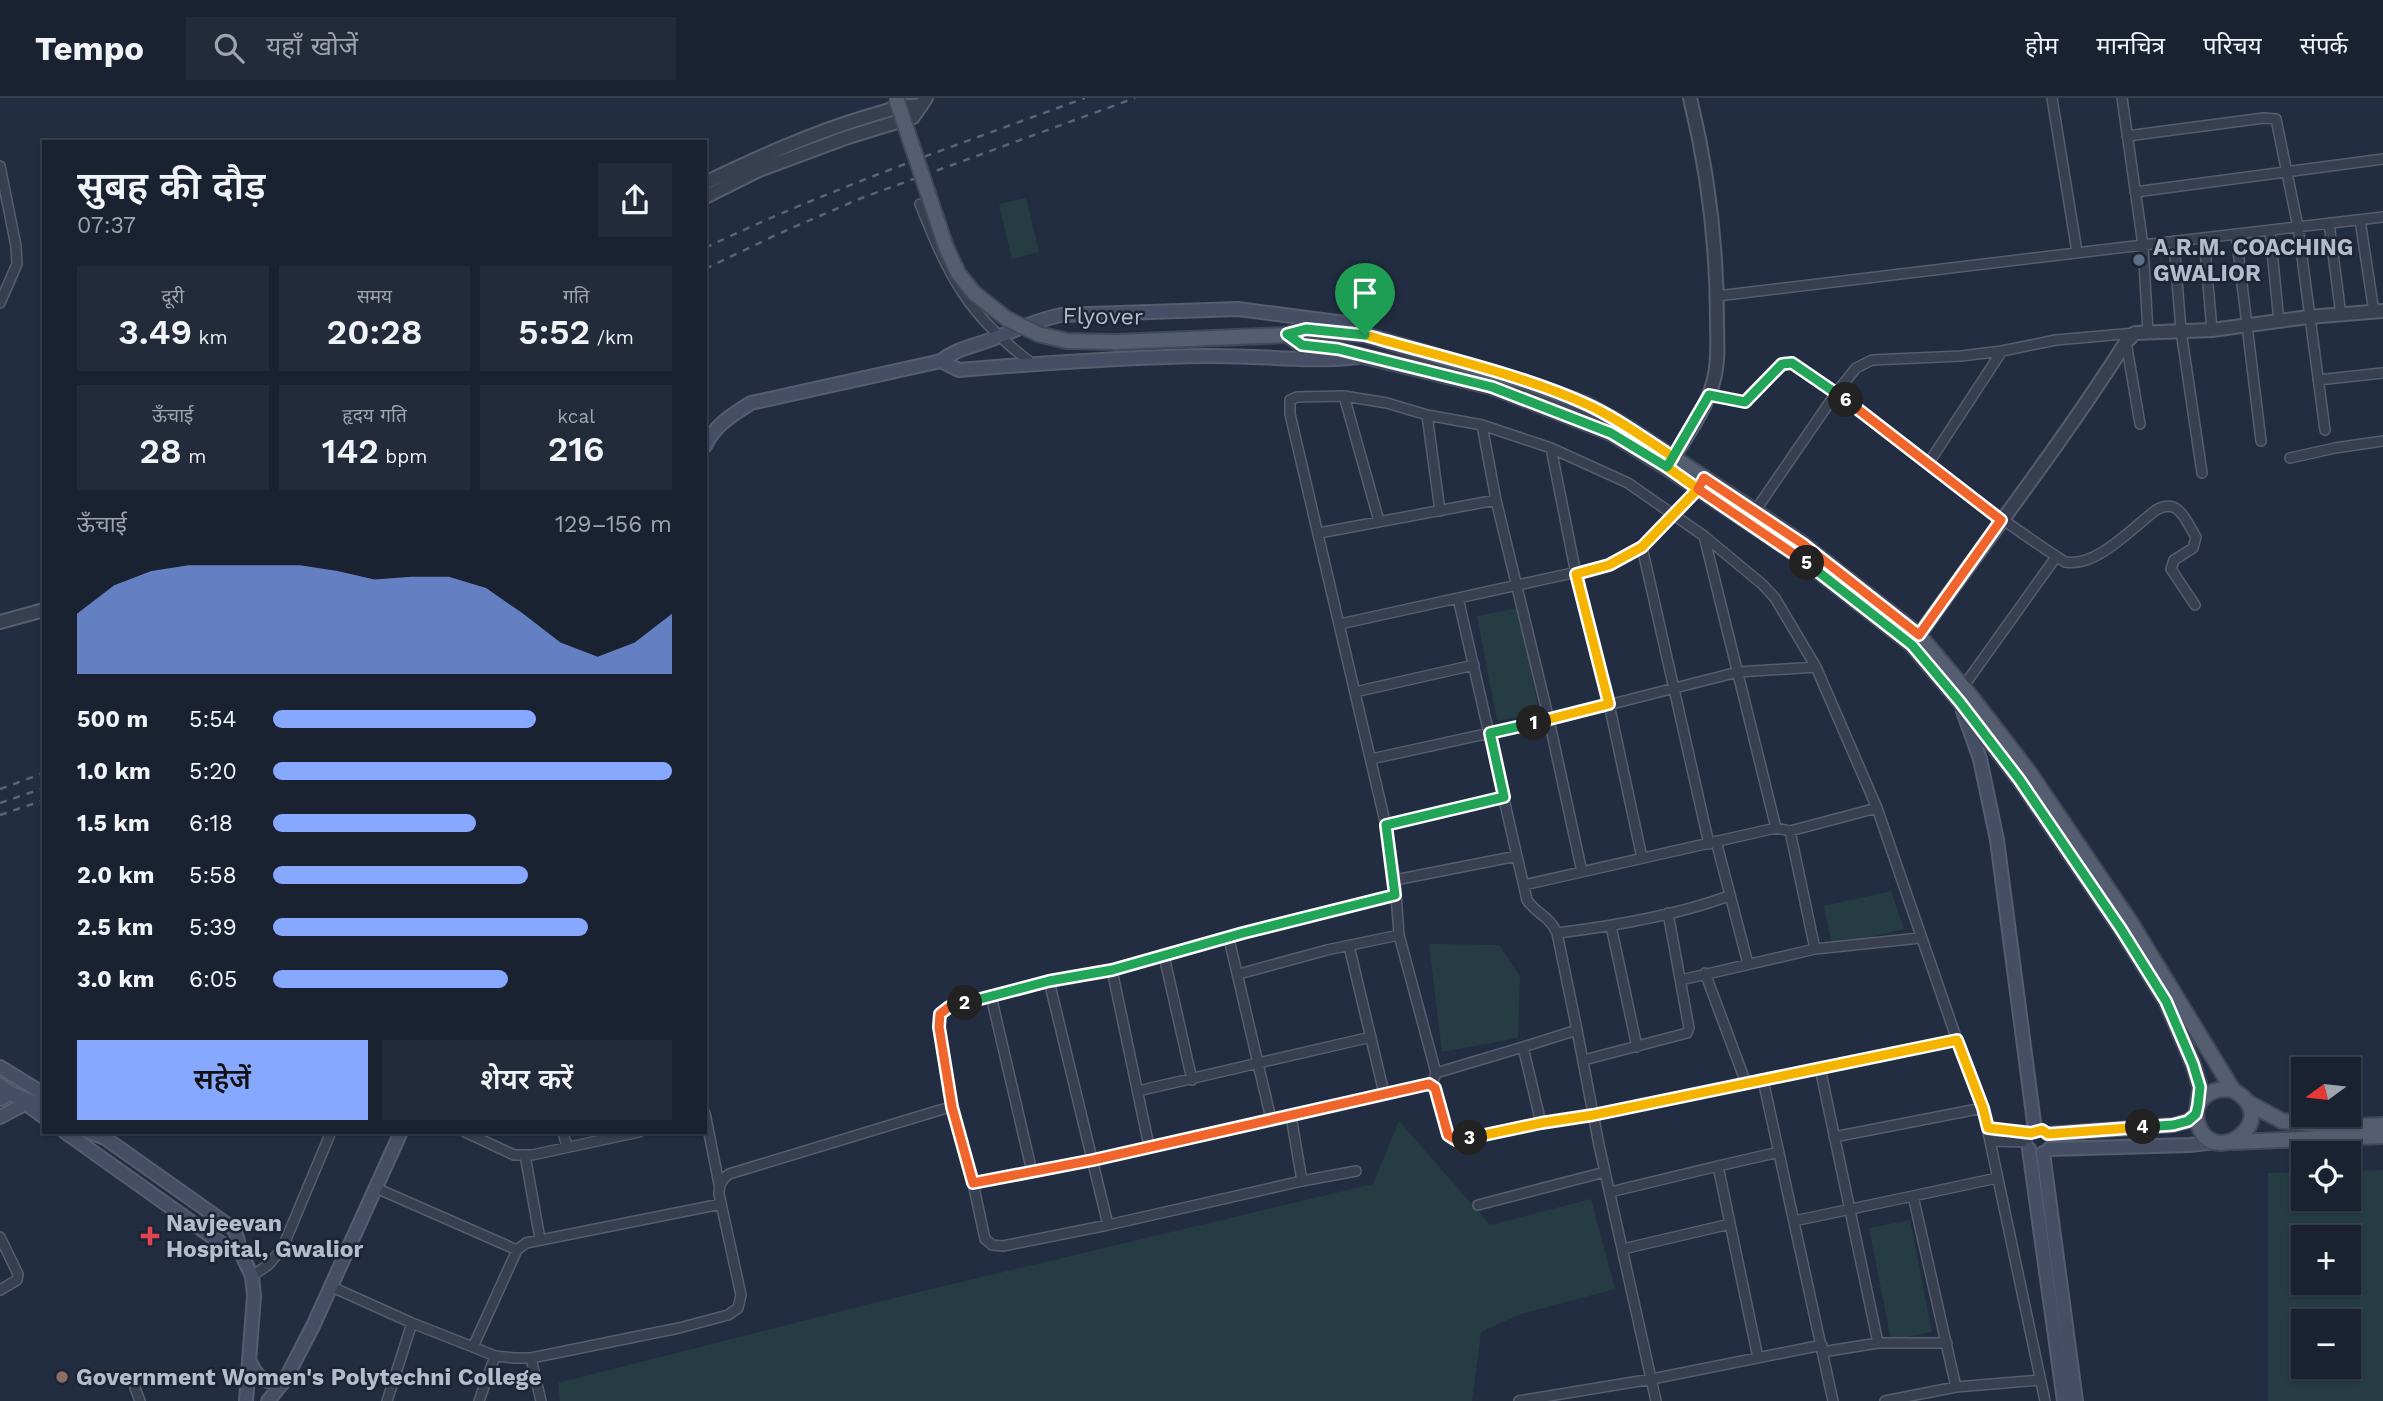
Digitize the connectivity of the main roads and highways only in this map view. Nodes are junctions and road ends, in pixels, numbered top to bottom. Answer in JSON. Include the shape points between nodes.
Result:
{"nodes":[{"id":1,"x":896,"y":98,"type":"edge"},
{"id":2,"x":1287,"y":334,"type":"junction"},
{"id":3,"x":1365,"y":335,"type":"junction"},
{"id":4,"x":1363,"y":356,"type":"junction"},
{"id":5,"x":942,"y":361,"type":"junction"},
{"id":6,"x":707,"y":443,"type":"edge"},
{"id":7,"x":1670,"y":462,"type":"junction"},
{"id":8,"x":1701,"y":483,"type":"junction"},
{"id":9,"x":1961,"y":694,"type":"junction"},
{"id":10,"x":1,"y":1067,"type":"edge"},
{"id":11,"x":0,"y":1085,"type":"edge"},
{"id":12,"x":2233,"y":1090,"type":"junction"},
{"id":13,"x":42,"y":1093,"type":"edge"},
{"id":14,"x":4,"y":1095,"type":"edge"},
{"id":15,"x":2247,"y":1102,"type":"junction"},
{"id":16,"x":25,"y":1104,"type":"junction"},
{"id":17,"x":42,"y":1105,"type":"edge"},
{"id":18,"x":2197,"y":1110,"type":"junction"},
{"id":19,"x":42,"y":1116,"type":"edge"},
{"id":20,"x":0,"y":1117,"type":"edge"},
{"id":21,"x":2383,"y":1125,"type":"edge"},
{"id":22,"x":68,"y":1134,"type":"edge"},
{"id":23,"x":400,"y":1134,"type":"edge"},
{"id":24,"x":2048,"y":1134,"type":"junction"},
{"id":25,"x":101,"y":1135,"type":"edge"},
{"id":26,"x":2383,"y":1136,"type":"edge"},
{"id":27,"x":2030,"y":1138,"type":"junction"},
{"id":28,"x":2214,"y":1142,"type":"junction"},
{"id":29,"x":2233,"y":1142,"type":"junction"},
{"id":30,"x":2046,"y":1151,"type":"junction"},
{"id":31,"x":241,"y":1253,"type":"junction"},
{"id":32,"x":248,"y":1357,"type":"junction"},
{"id":33,"x":285,"y":1380,"type":"junction"},
{"id":34,"x":246,"y":1401,"type":"edge"},
{"id":35,"x":268,"y":1401,"type":"edge"},
{"id":36,"x":2064,"y":1401,"type":"edge"},
{"id":37,"x":2076,"y":1401,"type":"edge"}],
"edges":[{"from":1,"to":2,"type":"main road","name":"Flyover","bridge":true,"via":[[958,273],[974,293],[1007,319],[1067,341]]},
{"from":2,"to":3,"type":"main road","name":"Flyover","via":[[1306,329]]},
{"from":2,"to":4,"type":"main road","name":"Flyover","via":[[1302,345]]},
{"from":3,"to":5,"type":"main road","via":[[1345,323],[1237,309],[1061,315],[954,351]]},
{"from":3,"to":7,"type":"main road","name":"Flyover","via":[[1586,404],[1627,427]]},
{"from":4,"to":5,"type":"main road","via":[[1329,361],[1183,356],[959,370]]},
{"from":4,"to":7,"type":"main road","name":"Flyover","via":[[1504,391]]},
{"from":5,"to":6,"type":"main road","via":[[751,403],[724,420]]},
{"from":7,"to":8,"type":"main road"},
{"from":8,"to":9,"type":"main road","via":[[1912,645]]},
{"from":8,"to":9,"type":"main road","via":[[1755,511],[1803,544],[1919,635]]},
{"from":9,"to":12,"type":"main road","via":[[2029,772],[2131,923]]},
{"from":9,"to":18,"type":"main road","via":[[2166,1001],[2200,1087]]},
{"from":9,"to":27,"type":"main road","via":[[1997,840]]},
{"from":10,"to":13,"type":"main road"},
{"from":11,"to":14,"type":"main road"},
{"from":12,"to":15,"type":"main road"},
{"from":12,"to":18,"type":"main road","via":[[2212,1090]]},
{"from":14,"to":16,"type":"main road"},
{"from":14,"to":17,"type":"main road"},
{"from":15,"to":21,"type":"main road","via":[[2294,1124]]},
{"from":15,"to":29,"type":"main road","via":[[2251,1111],[2248,1129]]},
{"from":16,"to":19,"type":"main road"},
{"from":16,"to":20,"type":"main road"},
{"from":18,"to":24,"type":"main road","via":[[2188,1121],[2173,1125]]},
{"from":18,"to":28,"type":"main road","via":[[2201,1131]]},
{"from":22,"to":31,"type":"main road"},
{"from":23,"to":33,"type":"main road"},
{"from":24,"to":27,"type":"main road","via":[[2042,1130]]},
{"from":24,"to":30,"type":"main road","via":[[2051,1141]]},
{"from":25,"to":31,"type":"main road","via":[[235,1230]]},
{"from":26,"to":29,"type":"main road"},
{"from":27,"to":30,"type":"main road","via":[[2035,1153]]},
{"from":27,"to":36,"type":"main road"},
{"from":28,"to":29,"type":"main road"},
{"from":28,"to":30,"type":"main road"},
{"from":30,"to":37,"type":"main road"},
{"from":31,"to":32,"type":"main road","via":[[254,1296]]},
{"from":32,"to":33,"type":"main road","via":[[259,1377],[270,1382]]},
{"from":32,"to":34,"type":"main road"},
{"from":33,"to":35,"type":"main road"}]}
